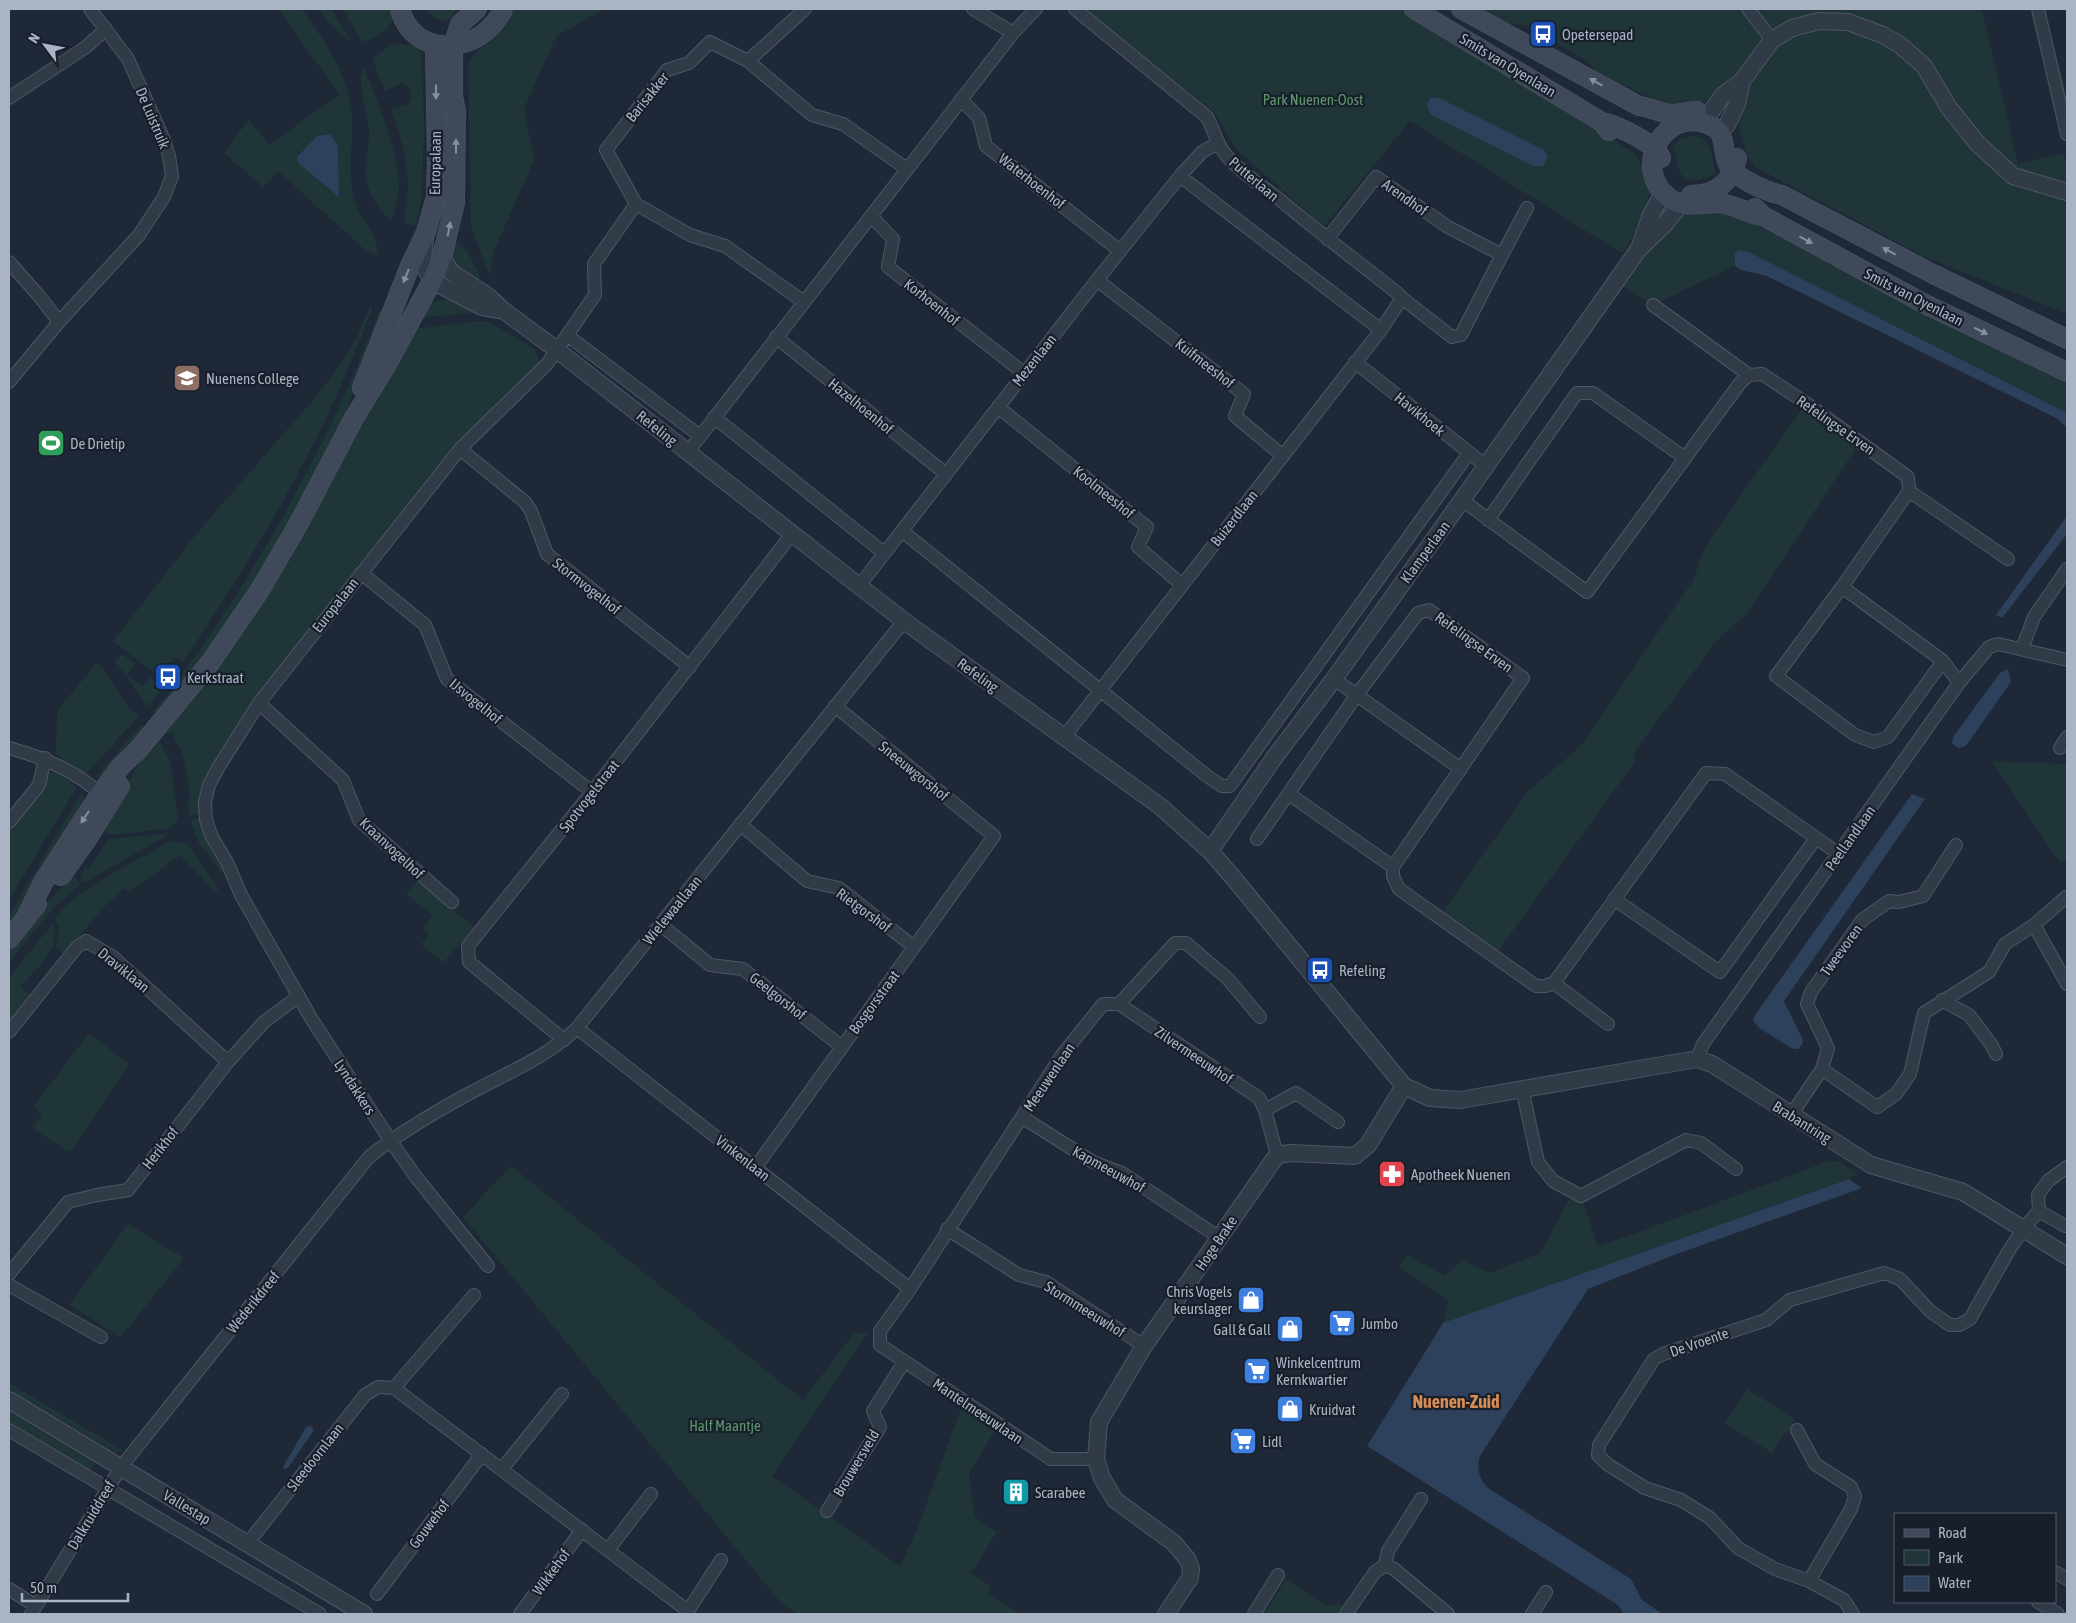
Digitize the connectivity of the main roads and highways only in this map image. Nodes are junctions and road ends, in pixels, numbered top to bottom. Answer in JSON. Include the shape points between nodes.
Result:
{"nodes":[{"id":1,"x":400,"y":9,"type":"edge"},
{"id":2,"x":412,"y":9,"type":"edge"},
{"id":3,"x":477,"y":9,"type":"edge"},
{"id":4,"x":490,"y":9,"type":"edge"},
{"id":5,"x":503,"y":9,"type":"edge"},
{"id":6,"x":1414,"y":9,"type":"edge"},
{"id":7,"x":1462,"y":9,"type":"edge"},
{"id":8,"x":458,"y":41,"type":"junction"},
{"id":9,"x":434,"y":44,"type":"junction"},
{"id":10,"x":1706,"y":118,"type":"junction"},
{"id":11,"x":1672,"y":121,"type":"junction"},
{"id":12,"x":1653,"y":153,"type":"junction"},
{"id":13,"x":1735,"y":166,"type":"junction"},
{"id":14,"x":1719,"y":196,"type":"junction"},
{"id":15,"x":1684,"y":199,"type":"junction"},
{"id":16,"x":2067,"y":339,"type":"edge"},
{"id":17,"x":2067,"y":372,"type":"edge"},
{"id":18,"x":354,"y":418,"type":"junction"},
{"id":19,"x":9,"y":939,"type":"edge"}],
"edges":[{"from":1,"to":9,"type":"main road","via":[[415,32]]},
{"from":2,"to":8,"type":"main road","via":[[428,27]]},
{"from":3,"to":8,"type":"main road","via":[[460,24]]},
{"from":4,"to":8,"type":"main road","via":[[477,26]]},
{"from":5,"to":8,"type":"main road","via":[[490,30],[474,41]]},
{"from":6,"to":12,"type":"main road","name":"Smits van Oyenlaan","via":[[1602,122],[1615,125]]},
{"from":11,"to":7,"type":"main road","name":"Smits van Oyenlaan","one_way":true,"via":[[1648,107],[1638,106]]},
{"from":8,"to":9,"type":"main road"},
{"from":18,"to":8,"type":"main road","name":"Europalaan","one_way":true,"via":[[390,359],[442,257],[455,203],[456,112],[461,95],[462,59]]},
{"from":9,"to":18,"type":"main road","name":"Europalaan","one_way":true,"via":[[436,197],[426,232],[361,390]]},
{"from":10,"to":11,"type":"main road","via":[[1696,111]]},
{"from":10,"to":13,"type":"main road","via":[[1723,138],[1729,165]]},
{"from":10,"to":13,"type":"main road","via":[[1727,125],[1737,143]]},
{"from":11,"to":12,"type":"main road"},
{"from":12,"to":15,"type":"main road","via":[[1660,155],[1666,179]]},
{"from":12,"to":15,"type":"main road","via":[[1654,177],[1664,193]]},
{"from":13,"to":14,"type":"main road"},
{"from":16,"to":13,"type":"main road","name":"Smits van Oyenlaan","one_way":true,"via":[[1932,274],[1782,195],[1770,192]]},
{"from":14,"to":15,"type":"main road","via":[[1695,206]]},
{"from":14,"to":17,"type":"main road","name":"Smits van Oyenlaan","one_way":true,"via":[[1754,206],[1763,216],[1923,303]]},
{"from":18,"to":19,"type":"main road","name":"Europalaan","via":[[260,590],[210,663],[137,751],[128,772],[105,798],[56,882]]}]}
